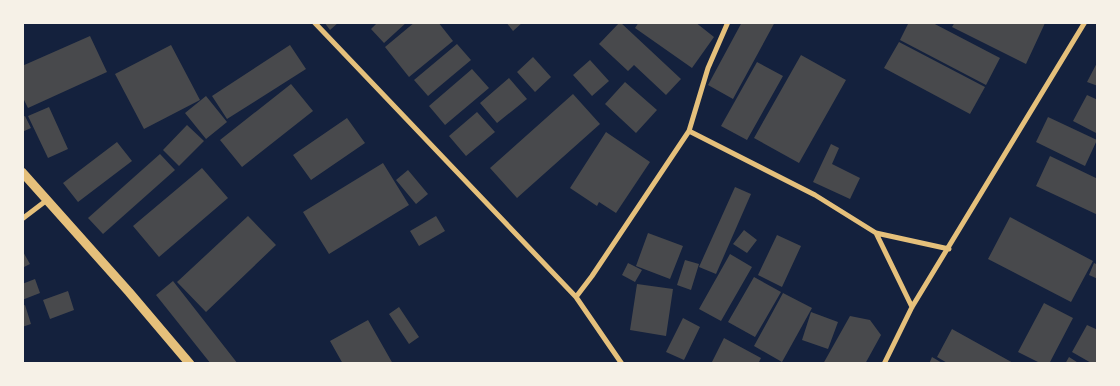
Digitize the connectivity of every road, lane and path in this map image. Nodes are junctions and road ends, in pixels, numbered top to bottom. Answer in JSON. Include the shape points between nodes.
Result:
{"nodes":[{"id":1,"x":314,"y":22,"type":"edge"},
{"id":2,"x":728,"y":22,"type":"edge"},
{"id":3,"x":1086,"y":22,"type":"edge"},
{"id":4,"x":690,"y":131,"type":"junction"},
{"id":5,"x":22,"y":172,"type":"edge"},
{"id":6,"x":47,"y":200,"type":"junction"},
{"id":7,"x":22,"y":219,"type":"edge"},
{"id":8,"x":876,"y":233,"type":"junction"},
{"id":9,"x":949,"y":249,"type":"junction"},
{"id":10,"x":576,"y":297,"type":"junction"},
{"id":11,"x":912,"y":307,"type":"junction"},
{"id":12,"x":190,"y":364,"type":"edge"},
{"id":13,"x":622,"y":364,"type":"edge"},
{"id":14,"x":884,"y":364,"type":"edge"}],
"edges":[{"from":1,"to":10,"type":"street"},
{"from":2,"to":4,"type":"street","via":[[708,68]]},
{"from":3,"to":9,"type":"street"},
{"from":4,"to":8,"type":"street","via":[[815,195]]},
{"from":4,"to":10,"type":"street"},
{"from":5,"to":6,"type":"street"},
{"from":6,"to":7,"type":"street"},
{"from":6,"to":12,"type":"street"},
{"from":8,"to":9,"type":"street"},
{"from":8,"to":11,"type":"street"},
{"from":9,"to":11,"type":"street"},
{"from":10,"to":13,"type":"street"},
{"from":11,"to":14,"type":"street"}]}
